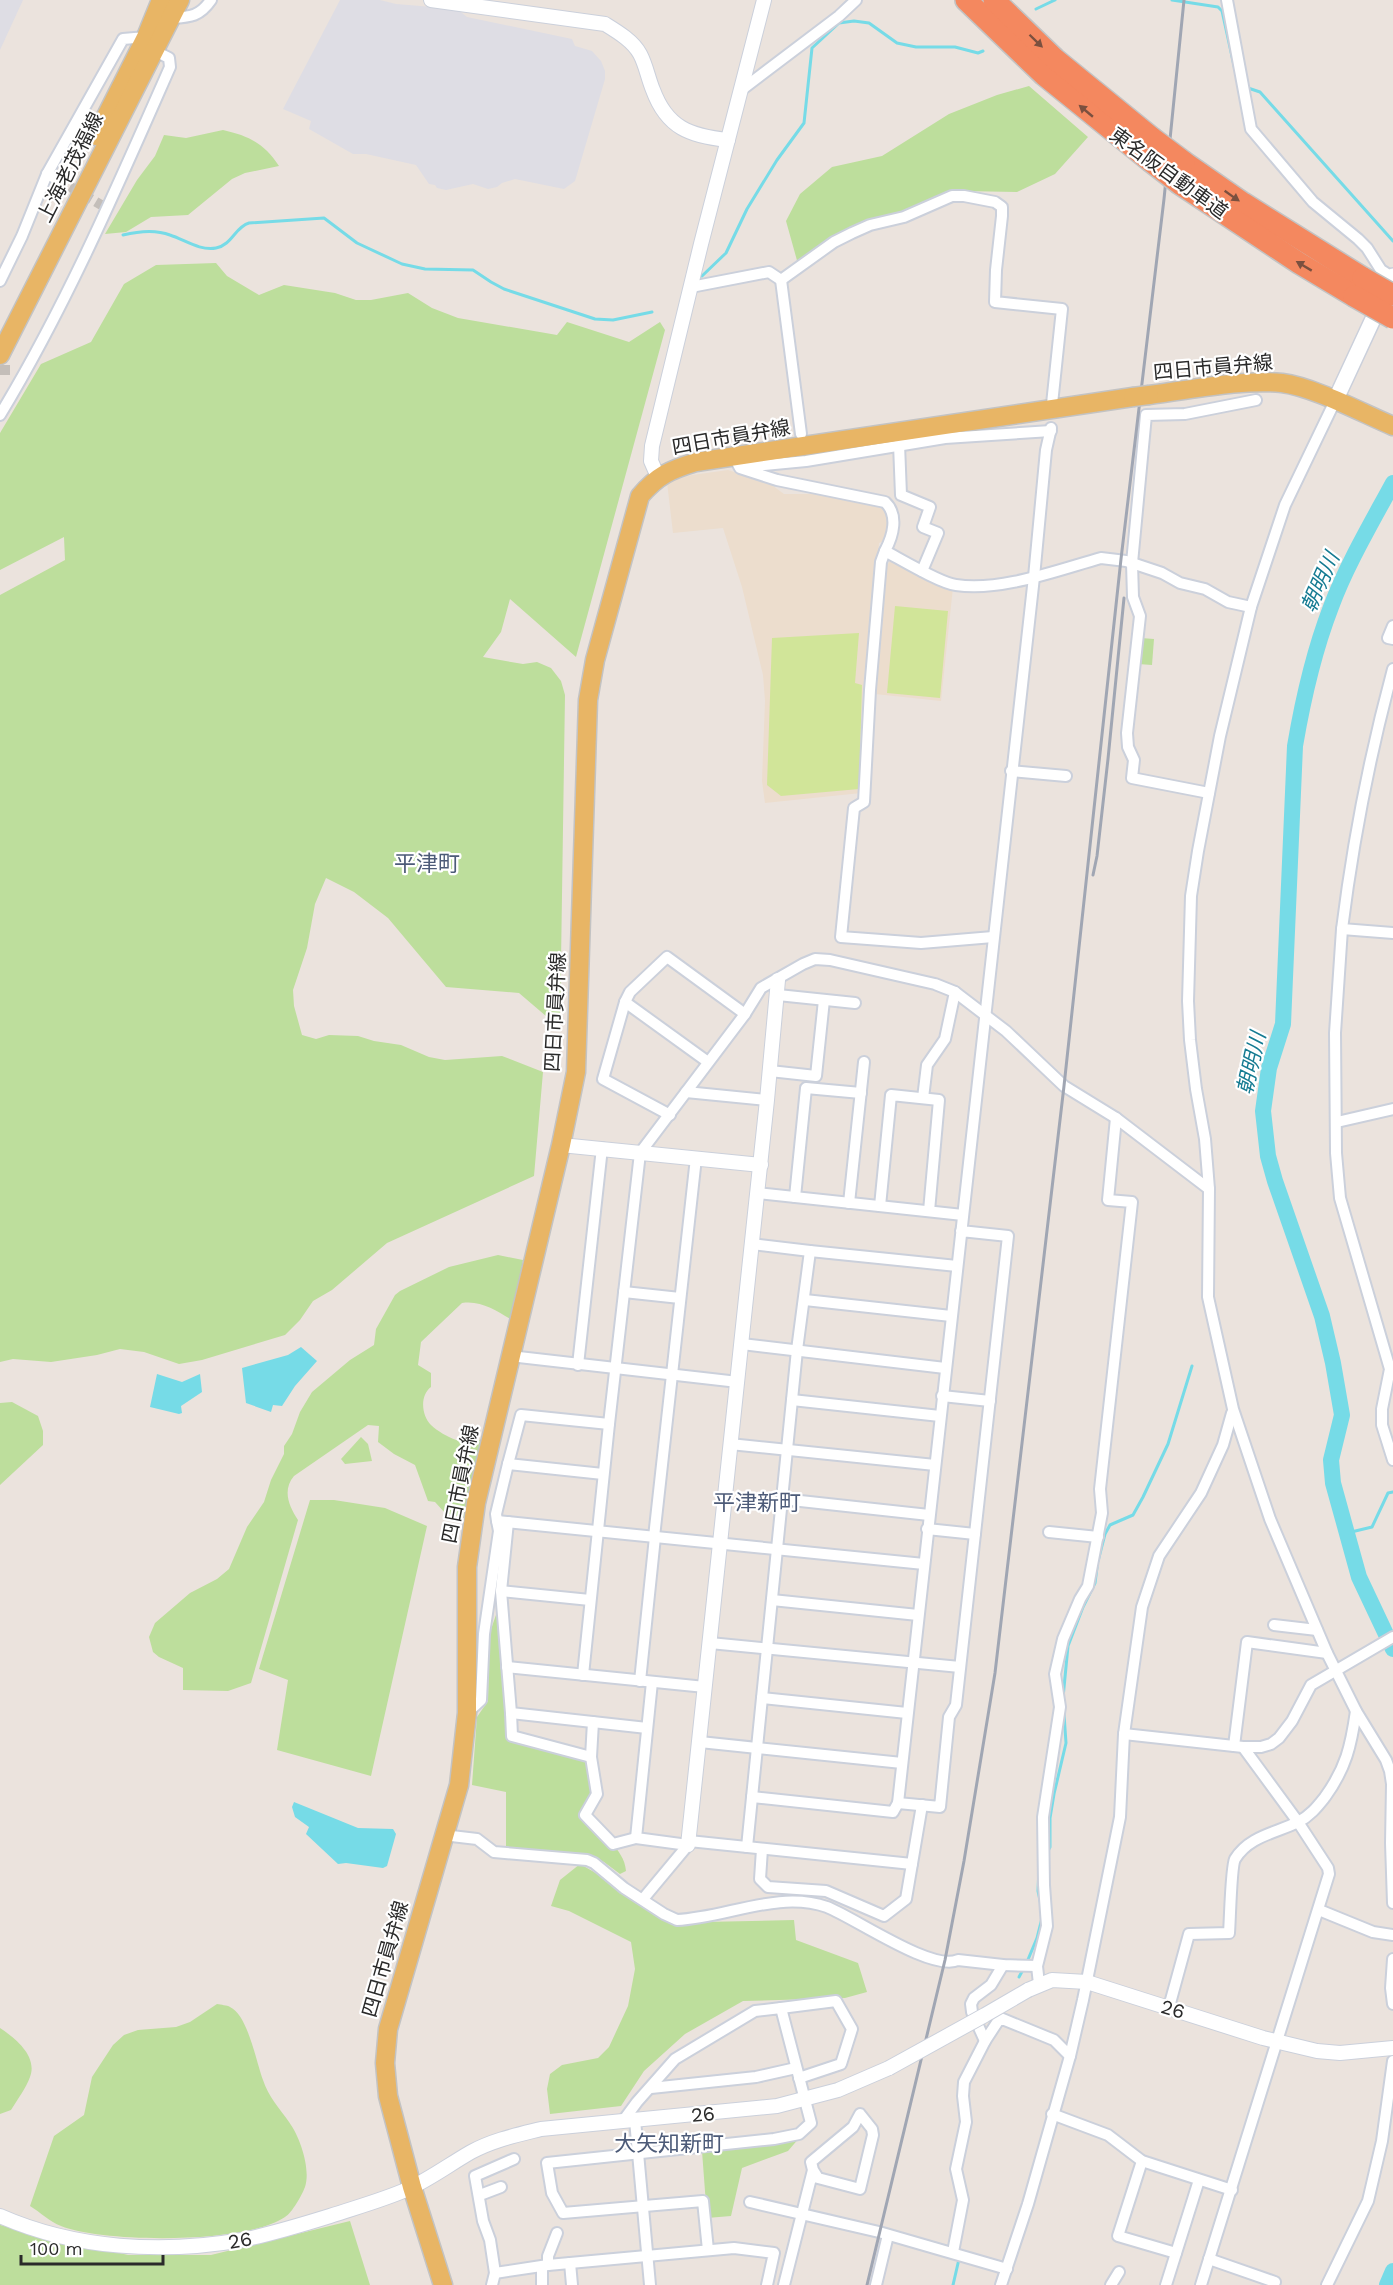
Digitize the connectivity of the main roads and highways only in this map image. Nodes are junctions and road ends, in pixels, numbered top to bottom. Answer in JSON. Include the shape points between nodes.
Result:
{"nodes":[{"id":1,"x":160,"y":0,"type":"edge"},
{"id":2,"x":180,"y":0,"type":"edge"},
{"id":3,"x":966,"y":0,"type":"edge"},
{"id":4,"x":994,"y":0,"type":"edge"},
{"id":5,"x":150,"y":44,"type":"junction"},
{"id":6,"x":1393,"y":277,"type":"edge"},
{"id":7,"x":1359,"y":287,"type":"junction"},
{"id":8,"x":1393,"y":295,"type":"edge"},
{"id":9,"x":1393,"y":318,"type":"edge"},
{"id":10,"x":0,"y":328,"type":"edge"},
{"id":11,"x":0,"y":355,"type":"edge"},
{"id":12,"x":1341,"y":404,"type":"junction"},
{"id":13,"x":1393,"y":426,"type":"edge"},
{"id":14,"x":443,"y":2285,"type":"edge"}],
"edges":[{"from":1,"to":5,"type":"main road","name":"上海老茂福線"},
{"from":2,"to":5,"type":"main road","name":"上海老茂福線","via":[[172,18]]},
{"from":7,"to":3,"type":"highway","name":"東名阪自動車道","one_way":true,"bridge":true,"via":[[1289,257],[1180,184],[1044,75]]},
{"from":4,"to":7,"type":"highway","name":"東名阪自動車道","one_way":true,"bridge":true,"via":[[1055,59],[1152,138]]},
{"from":5,"to":10,"type":"main road","name":"上海老茂福線"},
{"from":5,"to":11,"type":"main road","name":"上海老茂福線"},
{"from":6,"to":12,"type":"main road"},
{"from":7,"to":8,"type":"highway","name":"東名阪自動車道","bridge":true},
{"from":7,"to":9,"type":"highway","name":"東名阪自動車道","bridge":true},
{"from":12,"to":13,"type":"main road","name":"四日市員弁線"},
{"from":12,"to":14,"type":"main road","name":"四日市員弁線","via":[[1306,388],[1282,383],[1141,396],[737,462],[696,462],[658,477],[640,496],[595,660],[588,700],[576,1072],[476,1503],[467,1567],[467,1713],[459,1785],[388,2029],[388,2096]]}]}
